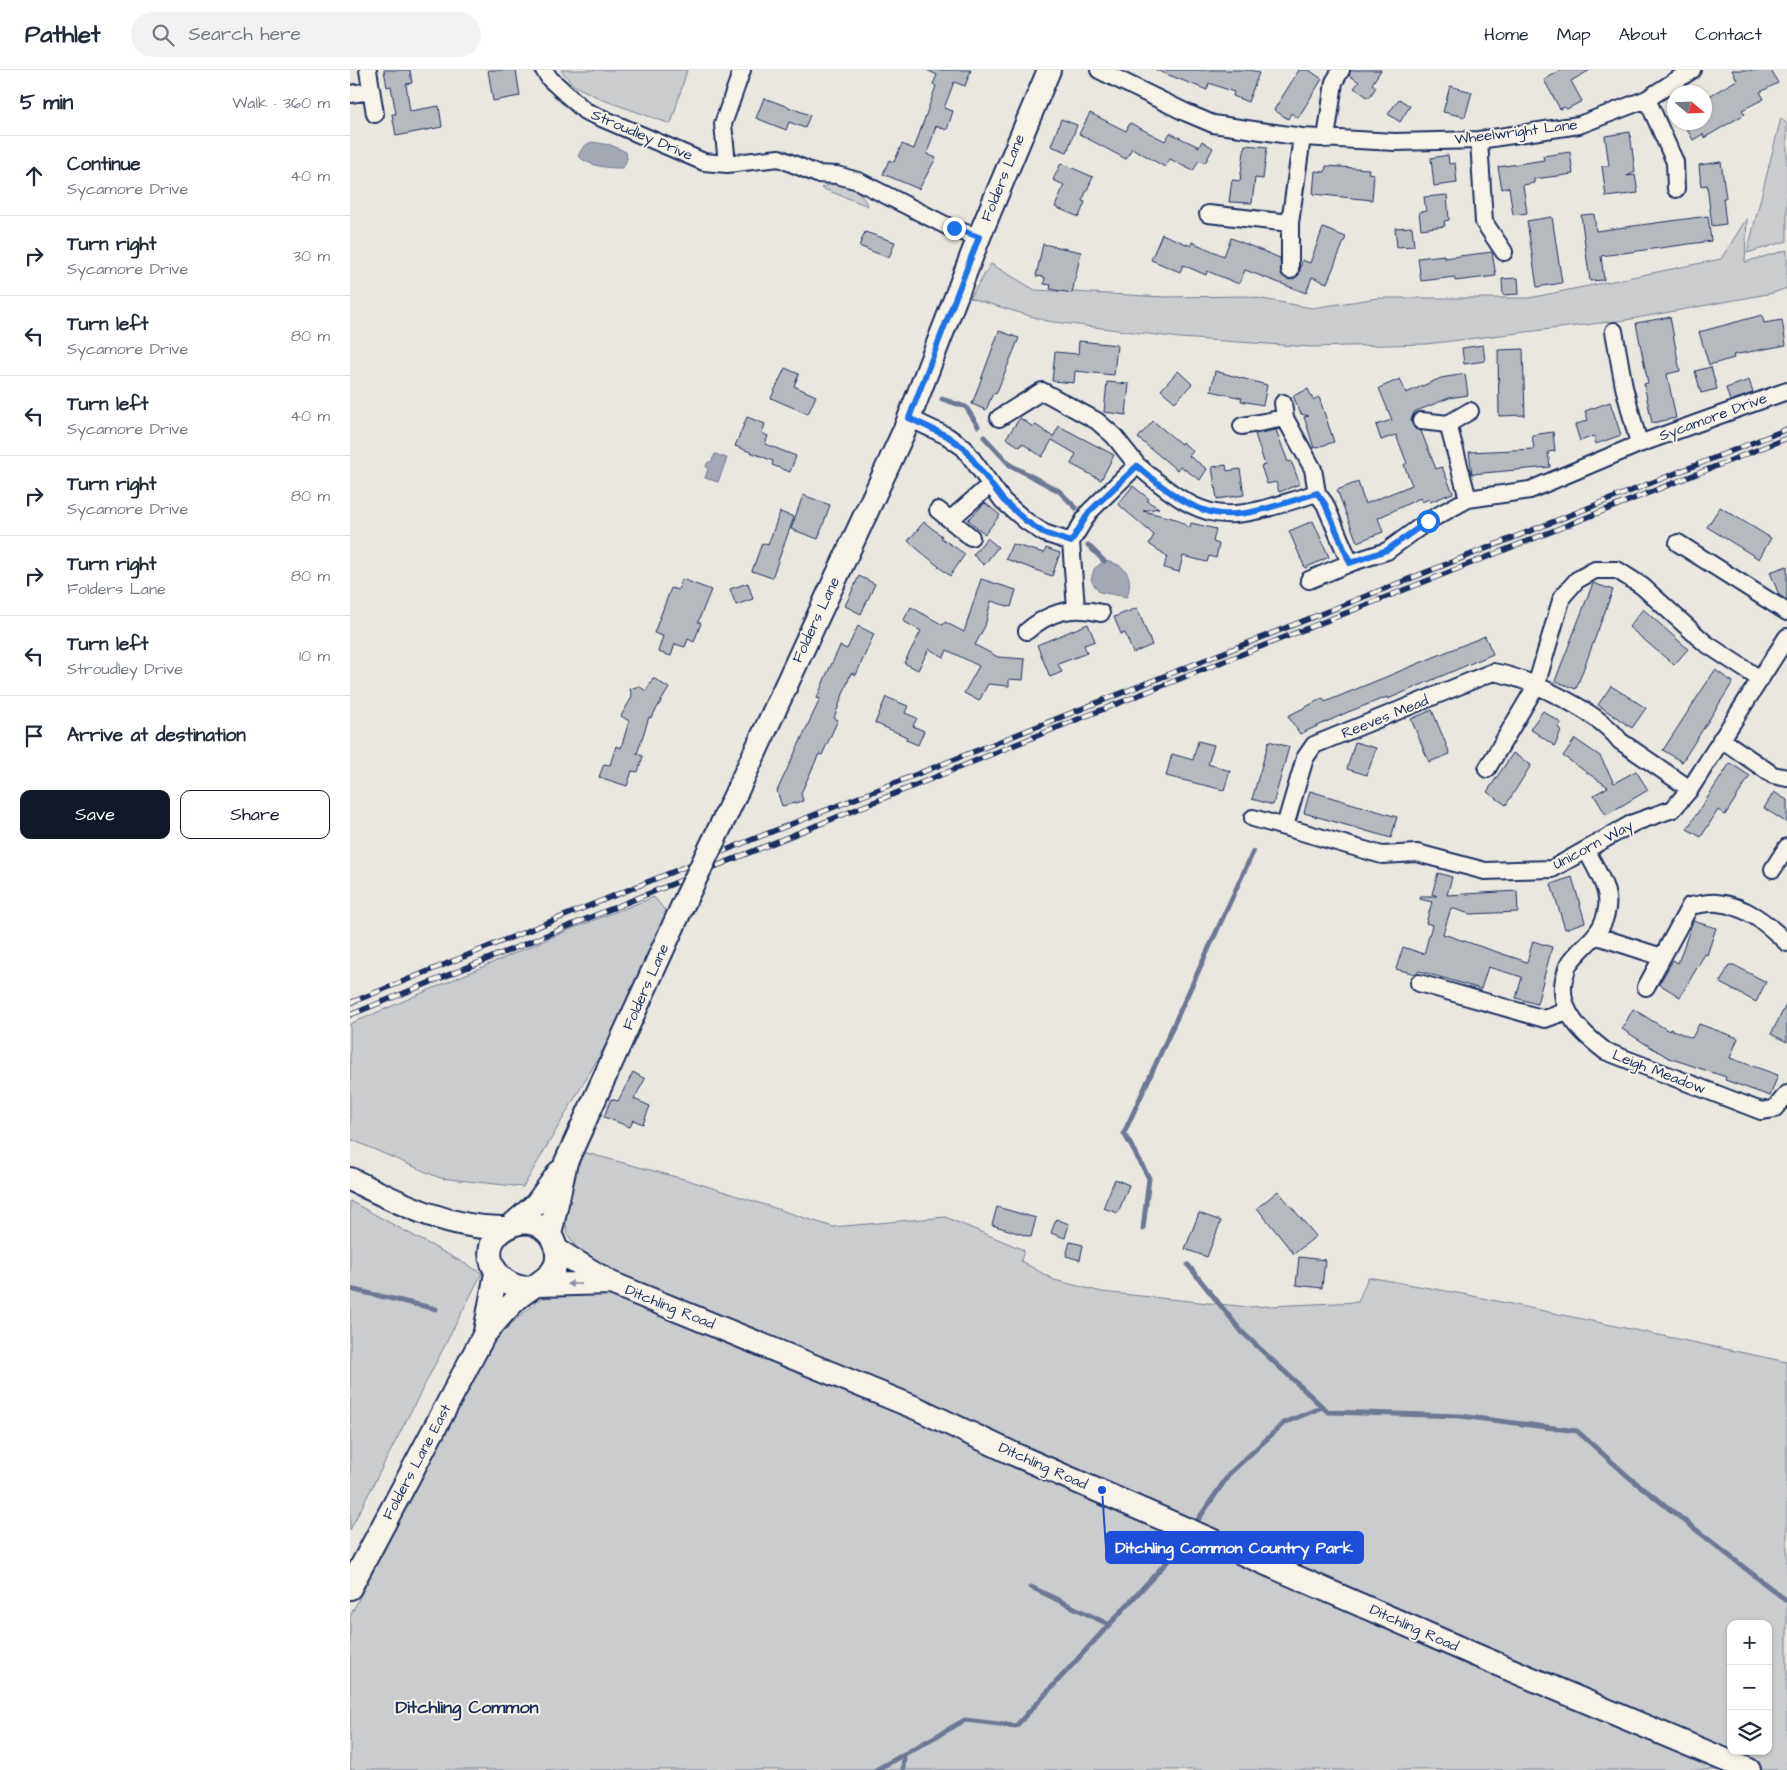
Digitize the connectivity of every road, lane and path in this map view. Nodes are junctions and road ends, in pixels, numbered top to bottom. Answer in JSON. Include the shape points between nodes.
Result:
{"nodes":[{"id":1,"x":368,"y":70,"type":"edge"},
{"id":2,"x":544,"y":70,"type":"edge"},
{"id":3,"x":742,"y":70,"type":"edge"},
{"id":4,"x":1049,"y":70,"type":"edge"},
{"id":5,"x":1099,"y":70,"type":"edge"},
{"id":6,"x":1341,"y":70,"type":"edge"},
{"id":7,"x":1692,"y":70,"type":"edge"},
{"id":8,"x":371,"y":91,"type":"junction"},
{"id":9,"x":350,"y":94,"type":"edge"},
{"id":10,"x":1648,"y":99,"type":"junction"},
{"id":11,"x":375,"y":114,"type":"dead end"},
{"id":12,"x":1302,"y":137,"type":"junction"},
{"id":13,"x":1326,"y":139,"type":"junction"},
{"id":14,"x":1479,"y":140,"type":"junction"},
{"id":15,"x":728,"y":164,"type":"junction"},
{"id":16,"x":1676,"y":190,"type":"dead end"},
{"id":17,"x":1208,"y":214,"type":"dead end"},
{"id":18,"x":1290,"y":222,"type":"junction"},
{"id":19,"x":979,"y":237,"type":"junction"},
{"id":20,"x":1504,"y":252,"type":"dead end"},
{"id":21,"x":1290,"y":270,"type":"dead end"},
{"id":22,"x":1614,"y":332,"type":"dead end"},
{"id":23,"x":1787,"y":390,"type":"edge"},
{"id":24,"x":1470,"y":411,"type":"dead end"},
{"id":25,"x":909,"y":418,"type":"junction"},
{"id":26,"x":999,"y":418,"type":"dead end"},
{"id":27,"x":1421,"y":420,"type":"dead end"},
{"id":28,"x":1448,"y":424,"type":"junction"},
{"id":29,"x":1242,"y":426,"type":"dead end"},
{"id":30,"x":1639,"y":444,"type":"junction"},
{"id":31,"x":1137,"y":466,"type":"junction"},
{"id":32,"x":991,"y":484,"type":"junction"},
{"id":33,"x":1317,"y":493,"type":"junction"},
{"id":34,"x":1468,"y":499,"type":"junction"},
{"id":35,"x":971,"y":536,"type":"dead end"},
{"id":36,"x":1071,"y":542,"type":"junction"},
{"id":37,"x":1678,"y":543,"type":"dead end"},
{"id":38,"x":1350,"y":563,"type":"junction"},
{"id":39,"x":1309,"y":580,"type":"dead end"},
{"id":40,"x":1076,"y":608,"type":"junction"},
{"id":41,"x":1787,"y":612,"type":"edge"},
{"id":42,"x":1100,"y":613,"type":"dead end"},
{"id":43,"x":1028,"y":631,"type":"dead end"},
{"id":44,"x":1787,"y":637,"type":"edge"},
{"id":45,"x":1760,"y":680,"type":"junction"},
{"id":46,"x":1536,"y":686,"type":"junction"},
{"id":47,"x":1721,"y":739,"type":"junction"},
{"id":48,"x":1487,"y":769,"type":"dead end"},
{"id":49,"x":1787,"y":778,"type":"edge"},
{"id":50,"x":1690,"y":789,"type":"junction"},
{"id":51,"x":1253,"y":818,"type":"dead end"},
{"id":52,"x":1285,"y":826,"type":"junction"},
{"id":53,"x":1787,"y":847,"type":"edge"},
{"id":54,"x":1587,"y":851,"type":"junction"},
{"id":55,"x":1773,"y":869,"type":"dead end"},
{"id":56,"x":1597,"y":936,"type":"junction"},
{"id":57,"x":1787,"y":942,"type":"edge"},
{"id":58,"x":1662,"y":957,"type":"junction"},
{"id":59,"x":1419,"y":983,"type":"dead end"},
{"id":60,"x":1646,"y":987,"type":"dead end"},
{"id":61,"x":1566,"y":1011,"type":"junction"},
{"id":62,"x":1787,"y":1094,"type":"edge"},
{"id":63,"x":566,"y":1162,"type":"junction"},
{"id":64,"x":350,"y":1179,"type":"edge"},
{"id":65,"x":440,"y":1219,"type":"junction"},
{"id":66,"x":509,"y":1226,"type":"junction"},
{"id":67,"x":553,"y":1242,"type":"junction"},
{"id":68,"x":494,"y":1268,"type":"junction"},
{"id":69,"x":611,"y":1283,"type":"junction"},
{"id":70,"x":533,"y":1287,"type":"junction"},
{"id":71,"x":484,"y":1335,"type":"junction"},
{"id":72,"x":350,"y":1588,"type":"edge"},
{"id":73,"x":1749,"y":1770,"type":"edge"}],
"edges":[{"from":1,"to":8,"type":"street"},
{"from":2,"to":15,"type":"street","name":"Stroudley Drive","via":[[585,111],[704,162]]},
{"from":3,"to":15,"type":"street","via":[[723,124]]},
{"from":4,"to":19,"type":"main road","name":"Folders Lane"},
{"from":5,"to":12,"type":"street","name":"Wheelwright Lane","via":[[1214,124]]},
{"from":6,"to":13,"type":"street","via":[[1334,82]]},
{"from":7,"to":10,"type":"street","name":"Wheelwright Lane"},
{"from":8,"to":9,"type":"street"},
{"from":8,"to":11,"type":"street"},
{"from":10,"to":14,"type":"street","name":"Wheelwright Lane","via":[[1579,125]]},
{"from":10,"to":16,"type":"street","via":[[1675,162]]},
{"from":12,"to":13,"type":"street","name":"Wheelwright Lane"},
{"from":12,"to":18,"type":"street"},
{"from":13,"to":14,"type":"street","name":"Wheelwright Lane","via":[[1395,142]]},
{"from":14,"to":20,"type":"street","via":[[1484,222]]},
{"from":15,"to":19,"type":"street","name":"Stroudley Drive","via":[[779,158],[817,174],[858,181]]},
{"from":17,"to":18,"type":"street"},
{"from":18,"to":21,"type":"street"},
{"from":19,"to":25,"type":"main road","name":"Folders Lane"},
{"from":22,"to":30,"type":"street","name":"Sycamore Drive"},
{"from":23,"to":30,"type":"street","name":"Sycamore Drive"},
{"from":24,"to":28,"type":"street"},
{"from":25,"to":32,"type":"street","via":[[958,443]]},
{"from":25,"to":63,"type":"main road","name":"Folders Lane","bridge":true},
{"from":26,"to":31,"type":"street","via":[[1042,391],[1097,421],[1114,436]]},
{"from":27,"to":28,"type":"street"},
{"from":28,"to":34,"type":"street"},
{"from":29,"to":33,"type":"street","via":[[1284,410],[1313,469]]},
{"from":30,"to":34,"type":"street","name":"Sycamore Drive","via":[[1530,490]]},
{"from":31,"to":33,"type":"street","via":[[1192,507],[1214,514],[1250,514]]},
{"from":31,"to":36,"type":"street","via":[[1089,512]]},
{"from":32,"to":35,"type":"street","via":[[945,515]]},
{"from":32,"to":36,"type":"street","via":[[1026,521],[1044,533]]},
{"from":33,"to":38,"type":"street","via":[[1325,504]]},
{"from":34,"to":38,"type":"street","name":"Sycamore Drive","via":[[1428,521],[1387,550]]},
{"from":36,"to":40,"type":"street"},
{"from":37,"to":41,"type":"street"},
{"from":38,"to":39,"type":"street","name":"Sycamore Drive"},
{"from":40,"to":42,"type":"street"},
{"from":40,"to":43,"type":"street","via":[[1048,616]]},
{"from":44,"to":45,"type":"street","name":"Unicorn Way"},
{"from":45,"to":46,"type":"street","via":[[1705,643],[1642,586],[1617,570],[1605,568],[1577,580],[1562,597]]},
{"from":45,"to":47,"type":"street","name":"Unicorn Way"},
{"from":46,"to":48,"type":"street"},
{"from":46,"to":50,"type":"street","name":"Reeves Mead","via":[[1570,702]]},
{"from":46,"to":52,"type":"street","name":"Reeves Mead","via":[[1514,676],[1493,672],[1314,745],[1305,758]]},
{"from":47,"to":49,"type":"street","via":[[1773,775]]},
{"from":47,"to":50,"type":"street","name":"Unicorn Way"},
{"from":50,"to":54,"type":"street","name":"Unicorn Way","via":[[1673,809],[1633,823]]},
{"from":51,"to":52,"type":"street","name":"Unicorn Way"},
{"from":52,"to":54,"type":"street","name":"Unicorn Way","via":[[1382,855],[1417,852],[1484,871],[1552,869]]},
{"from":53,"to":55,"type":"street"},
{"from":54,"to":56,"type":"street","name":"Leigh Meadow","via":[[1605,888],[1607,901]]},
{"from":56,"to":58,"type":"street"},
{"from":56,"to":61,"type":"street","name":"Leigh Meadow","via":[[1568,965],[1563,986]]},
{"from":57,"to":58,"type":"street","via":[[1769,925],[1742,909],[1716,903],[1690,906]]},
{"from":58,"to":60,"type":"street"},
{"from":59,"to":61,"type":"street","via":[[1545,1019]]},
{"from":61,"to":62,"type":"street","name":"Leigh Meadow","via":[[1584,1036],[1605,1051],[1762,1111],[1774,1109]]},
{"from":63,"to":66,"type":"main road","name":"Folders Lane","via":[[536,1204]]},
{"from":63,"to":67,"type":"main road","name":"Folders Lane"},
{"from":64,"to":65,"type":"main road"},
{"from":65,"to":66,"type":"main road","via":[[481,1228]]},
{"from":65,"to":68,"type":"main road","via":[[474,1242]]},
{"from":66,"to":67,"type":"main road","via":[[533,1223]]},
{"from":66,"to":68,"type":"main road","via":[[493,1244]]},
{"from":67,"to":69,"type":"main road","name":"Ditchling Road"},
{"from":67,"to":70,"type":"main road","via":[[555,1268],[550,1276]]},
{"from":68,"to":70,"type":"main road","via":[[510,1285]]},
{"from":68,"to":71,"type":"main road","name":"Folders Lane East"},
{"from":69,"to":70,"type":"main road","name":"Ditchling Road","one_way":true},
{"from":69,"to":73,"type":"main road","name":"Ditchling Road","via":[[916,1408],[1016,1455],[1478,1656]]},
{"from":70,"to":71,"type":"main road","name":"Folders Lane East","via":[[502,1313]]},
{"from":71,"to":72,"type":"main road","name":"Folders Lane East"}]}
